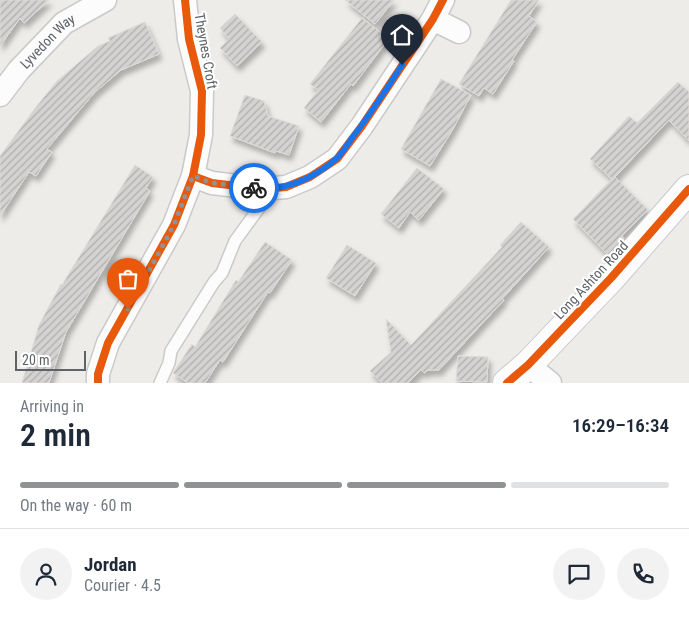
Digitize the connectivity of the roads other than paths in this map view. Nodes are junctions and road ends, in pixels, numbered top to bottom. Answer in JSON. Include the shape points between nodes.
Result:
{"nodes":[{"id":1,"x":105,"y":0,"type":"edge"},
{"id":2,"x":185,"y":0,"type":"edge"},
{"id":3,"x":438,"y":10,"type":"edge"},
{"id":4,"x":459,"y":32,"type":"dead end"},
{"id":5,"x":0,"y":95,"type":"edge"},
{"id":6,"x":193,"y":176,"type":"junction"},
{"id":7,"x":263,"y":189,"type":"junction"},
{"id":8,"x":689,"y":190,"type":"edge"},
{"id":9,"x":528,"y":365,"type":"junction"},
{"id":10,"x":98,"y":383,"type":"edge"},
{"id":11,"x":160,"y":383,"type":"edge"},
{"id":12,"x":507,"y":383,"type":"edge"},
{"id":13,"x":550,"y":383,"type":"edge"}],
"edges":[{"from":1,"to":5,"type":"street","name":"Lyvedon Way","via":[[64,23]]},
{"from":2,"to":6,"type":"street","name":"Theynes Croft","via":[[189,39],[202,91],[201,135]]},
{"from":3,"to":4,"type":"street"},
{"from":3,"to":7,"type":"street","via":[[362,126],[336,159],[310,177],[286,187]]},
{"from":6,"to":7,"type":"street","via":[[212,183]]},
{"from":6,"to":10,"type":"street","name":"Theynes Croft","via":[[174,225],[108,343]]},
{"from":7,"to":11,"type":"lane","via":[[259,208],[235,241],[222,273],[171,350]]},
{"from":8,"to":9,"type":"street","name":"Long Ashton Road"},
{"from":9,"to":12,"type":"street","name":"Long Ashton Road"},
{"from":9,"to":13,"type":"street"}]}
